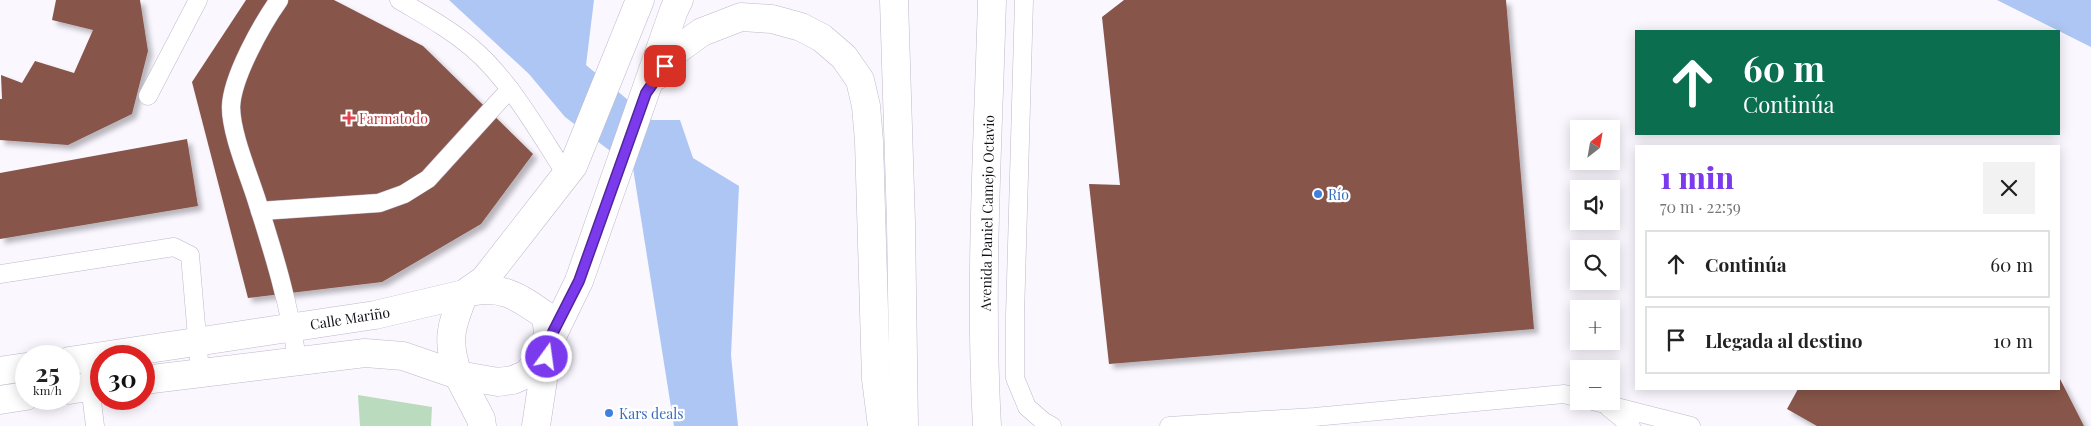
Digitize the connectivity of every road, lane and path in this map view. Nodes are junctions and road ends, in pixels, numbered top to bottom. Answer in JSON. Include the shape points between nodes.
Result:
{"nodes":[{"id":1,"x":198,"y":0,"type":"edge"},
{"id":2,"x":279,"y":0,"type":"edge"},
{"id":3,"x":399,"y":0,"type":"edge"},
{"id":4,"x":640,"y":0,"type":"edge"},
{"id":5,"x":679,"y":0,"type":"edge"},
{"id":6,"x":894,"y":0,"type":"edge"},
{"id":7,"x":992,"y":0,"type":"edge"},
{"id":8,"x":1024,"y":0,"type":"edge"},
{"id":9,"x":510,"y":89,"type":"junction"},
{"id":10,"x":646,"y":93,"type":"junction"},
{"id":11,"x":148,"y":96,"type":"dead end"},
{"id":12,"x":569,"y":170,"type":"junction"},
{"id":13,"x":260,"y":211,"type":"junction"},
{"id":14,"x":0,"y":274,"type":"edge"},
{"id":15,"x":464,"y":294,"type":"junction"},
{"id":16,"x":293,"y":327,"type":"junction"},
{"id":17,"x":549,"y":340,"type":"junction"},
{"id":18,"x":198,"y":342,"type":"junction"},
{"id":19,"x":80,"y":359,"type":"edge"},
{"id":20,"x":297,"y":360,"type":"junction"},
{"id":21,"x":80,"y":365,"type":"edge"},
{"id":22,"x":15,"y":369,"type":"edge"},
{"id":23,"x":0,"y":371,"type":"edge"},
{"id":24,"x":200,"y":372,"type":"junction"},
{"id":25,"x":458,"y":375,"type":"junction"},
{"id":26,"x":155,"y":378,"type":"edge"},
{"id":27,"x":87,"y":387,"type":"edge"},
{"id":28,"x":1570,"y":396,"type":"edge"},
{"id":29,"x":15,"y":398,"type":"edge"},
{"id":30,"x":0,"y":400,"type":"edge"},
{"id":31,"x":1620,"y":408,"type":"edge"},
{"id":32,"x":1609,"y":410,"type":"edge"},
{"id":33,"x":1336,"y":420,"type":"edge"},
{"id":34,"x":95,"y":426,"type":"edge"},
{"id":35,"x":482,"y":426,"type":"edge"},
{"id":36,"x":536,"y":426,"type":"edge"},
{"id":37,"x":882,"y":426,"type":"edge"},
{"id":38,"x":904,"y":426,"type":"edge"},
{"id":39,"x":987,"y":426,"type":"edge"},
{"id":40,"x":1052,"y":426,"type":"edge"},
{"id":41,"x":1168,"y":426,"type":"edge"},
{"id":42,"x":1631,"y":426,"type":"edge"},
{"id":43,"x":1691,"y":426,"type":"edge"}],
"edges":[{"from":1,"to":11,"type":"lane"},
{"from":2,"to":13,"type":"lane","via":[[238,76],[231,107],[242,158]]},
{"from":3,"to":9,"type":"lane","via":[[449,30],[474,50]]},
{"from":4,"to":12,"type":"street","name":"Calle Mariño"},
{"from":5,"to":10,"type":"street"},
{"from":6,"to":38,"type":"street"},
{"from":7,"to":39,"type":"street","name":"Avenida Daniel Camejo Octavio","via":[[986,197],[984,383]]},
{"from":8,"to":40,"type":"lane","via":[[1015,378],[1027,407]]},
{"from":9,"to":12,"type":"lane"},
{"from":9,"to":13,"type":"lane","via":[[428,179],[404,194],[379,202]]},
{"from":10,"to":17,"type":"street","via":[[579,281]]},
{"from":10,"to":37,"type":"street","via":[[674,52],[702,32],[741,17],[772,19],[801,27],[822,38],[844,57],[860,80],[866,106],[876,379]]},
{"from":12,"to":15,"type":"street","name":"Calle Mariño","via":[[484,280]]},
{"from":13,"to":16,"type":"lane"},
{"from":14,"to":18,"type":"lane","via":[[174,247],[190,255]]},
{"from":15,"to":16,"type":"street","name":"Calle Mariño","via":[[375,315]]},
{"from":15,"to":17,"type":"street","via":[[482,289],[502,291],[525,301],[546,316]]},
{"from":15,"to":25,"type":"street","via":[[450,336],[451,355]]},
{"from":16,"to":18,"type":"street","name":"Calle Mariño"},
{"from":16,"to":20,"type":"lane"},
{"from":17,"to":25,"type":"street","via":[[543,355],[527,374],[512,380],[498,382]]},
{"from":17,"to":36,"type":"street"},
{"from":18,"to":19,"type":"street","name":"Calle Mariño"},
{"from":18,"to":24,"type":"lane"},
{"from":20,"to":24,"type":"street"},
{"from":20,"to":25,"type":"street","via":[[365,353],[403,356]]},
{"from":21,"to":27,"type":"lane"},
{"from":22,"to":23,"type":"street"},
{"from":24,"to":26,"type":"street"},
{"from":25,"to":35,"type":"street"},
{"from":27,"to":34,"type":"lane"},
{"from":28,"to":33,"type":"lane"},
{"from":29,"to":30,"type":"street"},
{"from":31,"to":43,"type":"lane"},
{"from":32,"to":42,"type":"lane"},
{"from":33,"to":41,"type":"lane"}]}
